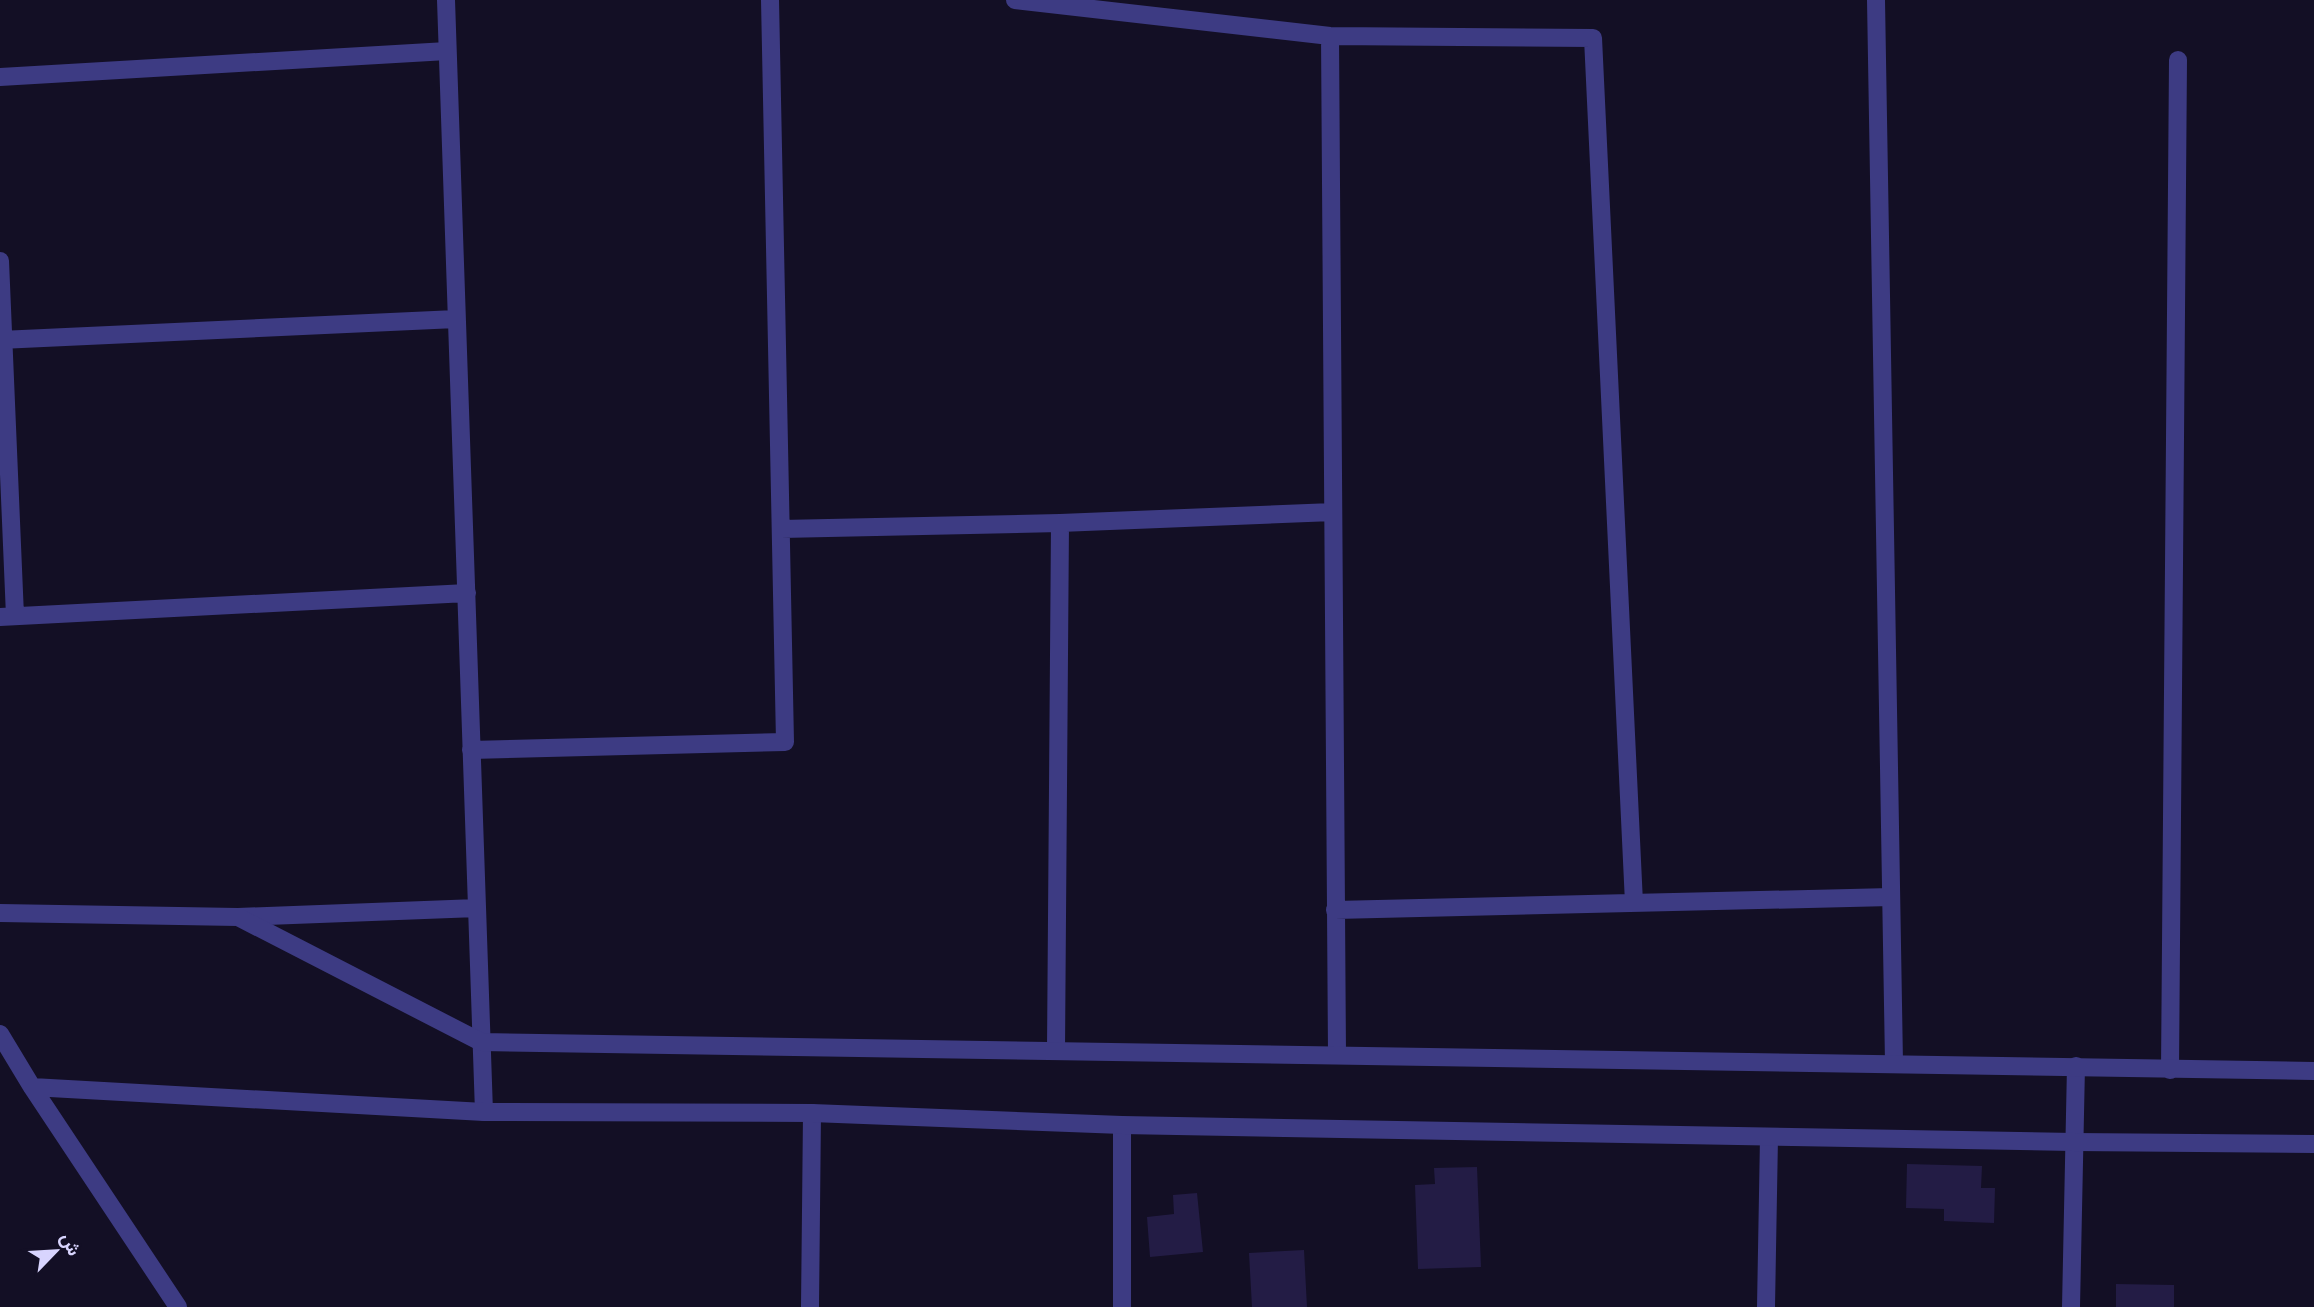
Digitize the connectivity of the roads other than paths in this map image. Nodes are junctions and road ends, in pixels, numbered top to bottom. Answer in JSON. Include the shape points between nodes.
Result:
{"nodes":[{"id":1,"x":446,"y":0,"type":"edge"},
{"id":2,"x":769,"y":0,"type":"edge"},
{"id":3,"x":1015,"y":0,"type":"edge"},
{"id":4,"x":1876,"y":0,"type":"edge"},
{"id":5,"x":1330,"y":36,"type":"junction"},
{"id":6,"x":447,"y":51,"type":"junction"},
{"id":7,"x":2178,"y":60,"type":"dead end"},
{"id":8,"x":0,"y":77,"type":"edge"},
{"id":9,"x":0,"y":261,"type":"edge"},
{"id":10,"x":456,"y":318,"type":"junction"},
{"id":11,"x":2,"y":340,"type":"edge"},
{"id":12,"x":1333,"y":512,"type":"junction"},
{"id":13,"x":1060,"y":523,"type":"junction"},
{"id":14,"x":781,"y":529,"type":"junction"},
{"id":15,"x":467,"y":593,"type":"junction"},
{"id":16,"x":8,"y":617,"type":"edge"},
{"id":17,"x":471,"y":750,"type":"junction"},
{"id":18,"x":1891,"y":897,"type":"junction"},
{"id":19,"x":1634,"y":903,"type":"junction"},
{"id":20,"x":477,"y":908,"type":"junction"},
{"id":21,"x":1335,"y":910,"type":"junction"},
{"id":22,"x":0,"y":913,"type":"edge"},
{"id":23,"x":238,"y":917,"type":"junction"},
{"id":24,"x":0,"y":1034,"type":"edge"},
{"id":25,"x":481,"y":1042,"type":"junction"},
{"id":26,"x":1056,"y":1051,"type":"junction"},
{"id":27,"x":1337,"y":1055,"type":"junction"},
{"id":28,"x":1894,"y":1063,"type":"junction"},
{"id":29,"x":2076,"y":1066,"type":"junction"},
{"id":30,"x":2170,"y":1070,"type":"junction"},
{"id":31,"x":2314,"y":1071,"type":"edge"},
{"id":32,"x":32,"y":1087,"type":"junction"},
{"id":33,"x":484,"y":1112,"type":"junction"},
{"id":34,"x":812,"y":1113,"type":"junction"},
{"id":35,"x":1122,"y":1125,"type":"junction"},
{"id":36,"x":1769,"y":1137,"type":"junction"},
{"id":37,"x":2074,"y":1142,"type":"junction"},
{"id":38,"x":2314,"y":1144,"type":"edge"},
{"id":39,"x":178,"y":1307,"type":"edge"},
{"id":40,"x":810,"y":1307,"type":"edge"},
{"id":41,"x":1122,"y":1307,"type":"edge"},
{"id":42,"x":1766,"y":1307,"type":"edge"},
{"id":43,"x":2071,"y":1307,"type":"edge"}],
"edges":[{"from":1,"to":6,"type":"street"},
{"from":2,"to":14,"type":"street"},
{"from":3,"to":5,"type":"street"},
{"from":4,"to":18,"type":"street"},
{"from":5,"to":12,"type":"street"},
{"from":5,"to":19,"type":"street","via":[[1593,38]]},
{"from":6,"to":8,"type":"street"},
{"from":6,"to":10,"type":"street"},
{"from":7,"to":30,"type":"street"},
{"from":9,"to":11,"type":"street"},
{"from":10,"to":11,"type":"street"},
{"from":10,"to":15,"type":"street"},
{"from":11,"to":16,"type":"street"},
{"from":12,"to":13,"type":"street"},
{"from":12,"to":21,"type":"street"},
{"from":13,"to":14,"type":"street"},
{"from":13,"to":26,"type":"street"},
{"from":14,"to":17,"type":"street","via":[[785,743]]},
{"from":15,"to":16,"type":"street"},
{"from":15,"to":17,"type":"street"},
{"from":17,"to":20,"type":"street"},
{"from":18,"to":19,"type":"street"},
{"from":18,"to":28,"type":"street"},
{"from":19,"to":21,"type":"street"},
{"from":20,"to":23,"type":"street"},
{"from":20,"to":25,"type":"street"},
{"from":21,"to":27,"type":"street"},
{"from":22,"to":23,"type":"street"},
{"from":23,"to":25,"type":"street"},
{"from":24,"to":32,"type":"street"},
{"from":25,"to":26,"type":"street"},
{"from":25,"to":33,"type":"street"},
{"from":26,"to":27,"type":"street"},
{"from":27,"to":28,"type":"street"},
{"from":28,"to":29,"type":"street"},
{"from":29,"to":30,"type":"street"},
{"from":29,"to":37,"type":"street"},
{"from":30,"to":31,"type":"street"},
{"from":32,"to":33,"type":"street"},
{"from":32,"to":39,"type":"street"},
{"from":33,"to":34,"type":"street"},
{"from":34,"to":35,"type":"street"},
{"from":34,"to":40,"type":"street"},
{"from":35,"to":36,"type":"street"},
{"from":35,"to":41,"type":"street"},
{"from":36,"to":37,"type":"street"},
{"from":36,"to":42,"type":"street"},
{"from":37,"to":38,"type":"street"},
{"from":37,"to":43,"type":"street"}]}
